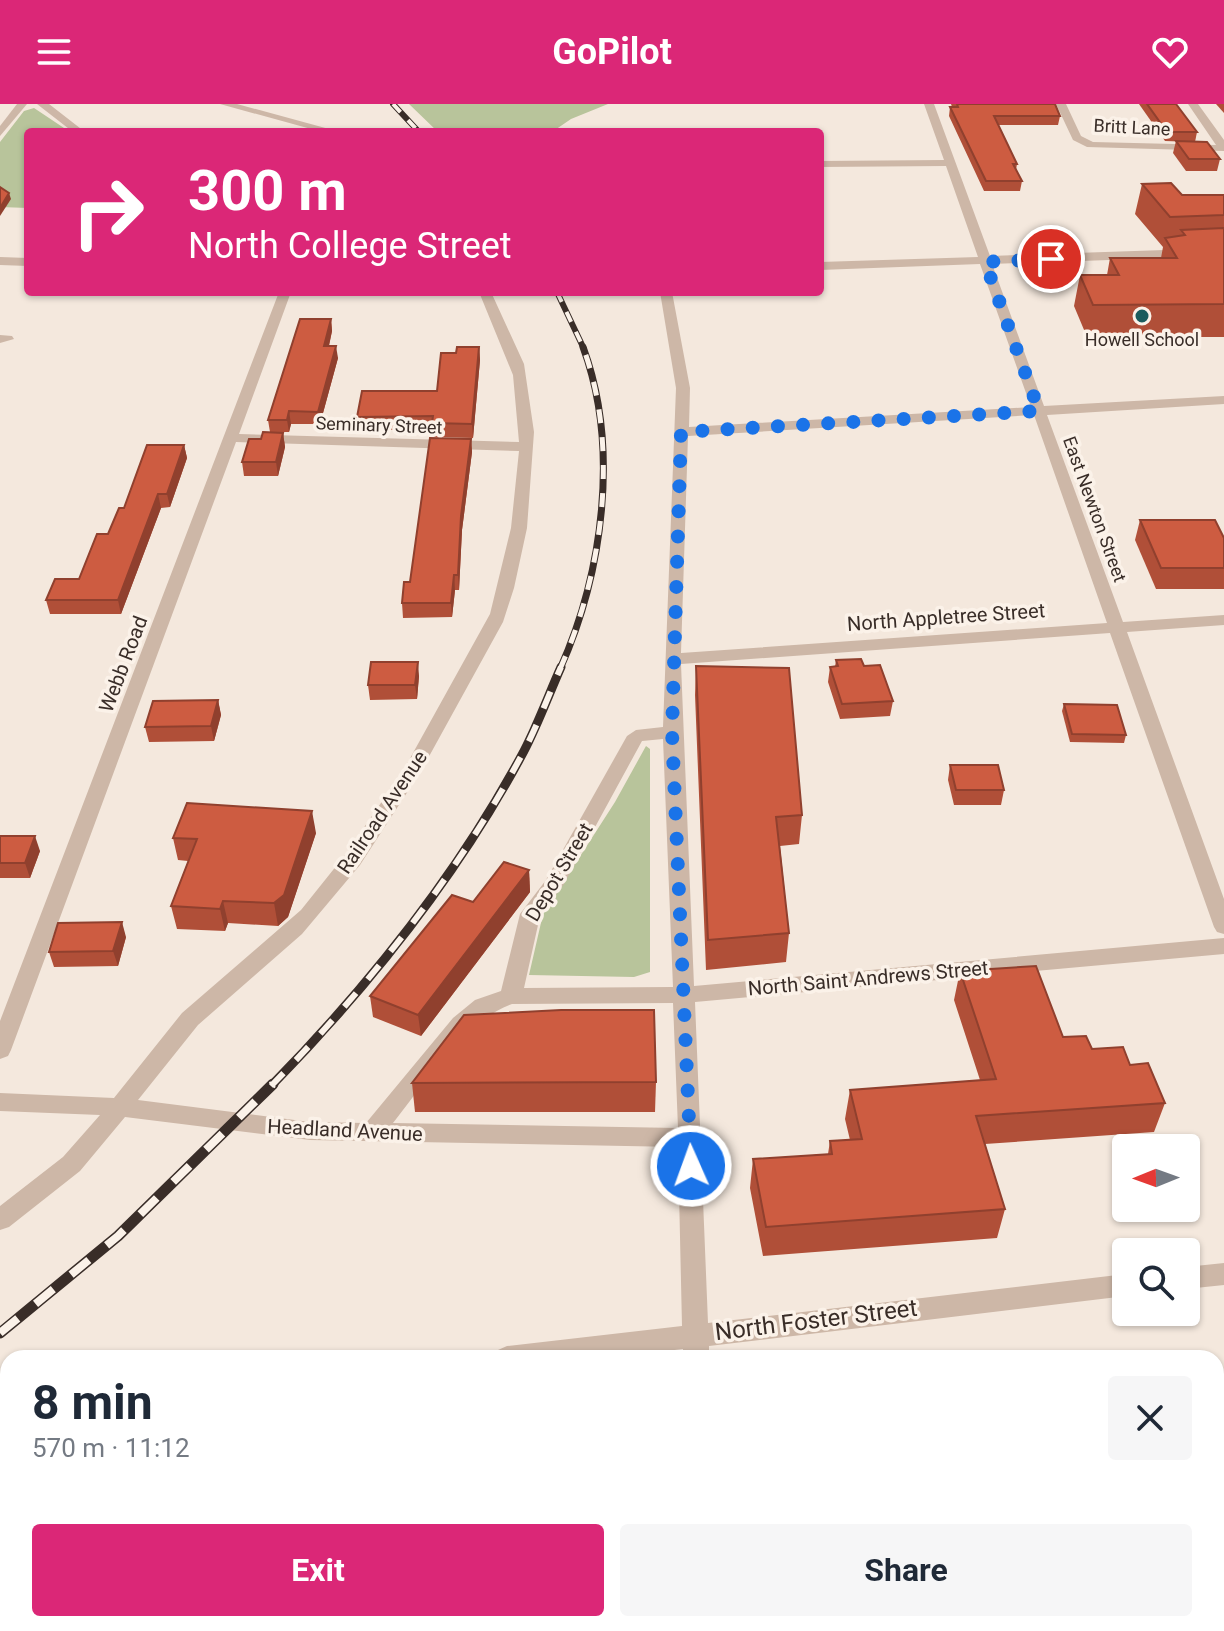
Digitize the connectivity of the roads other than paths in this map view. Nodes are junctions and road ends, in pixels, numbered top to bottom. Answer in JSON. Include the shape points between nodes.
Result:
{"nodes":[{"id":1,"x":22,"y":104,"type":"edge"},
{"id":2,"x":42,"y":104,"type":"edge"},
{"id":3,"x":225,"y":104,"type":"edge"},
{"id":4,"x":929,"y":104,"type":"edge"},
{"id":5,"x":1061,"y":104,"type":"edge"},
{"id":6,"x":1193,"y":104,"type":"edge"},
{"id":7,"x":75,"y":128,"type":"edge"},
{"id":8,"x":319,"y":128,"type":"edge"},
{"id":9,"x":0,"y":133,"type":"edge"},
{"id":10,"x":1224,"y":148,"type":"edge"},
{"id":11,"x":950,"y":163,"type":"junction"},
{"id":12,"x":824,"y":164,"type":"edge"},
{"id":13,"x":1224,"y":252,"type":"edge"},
{"id":14,"x":0,"y":261,"type":"edge"},
{"id":15,"x":24,"y":262,"type":"edge"},
{"id":16,"x":985,"y":262,"type":"junction"},
{"id":17,"x":824,"y":266,"type":"edge"},
{"id":18,"x":284,"y":296,"type":"edge"},
{"id":19,"x":487,"y":296,"type":"edge"},
{"id":20,"x":667,"y":296,"type":"edge"},
{"id":21,"x":1224,"y":400,"type":"edge"},
{"id":22,"x":1039,"y":411,"type":"junction"},
{"id":23,"x":681,"y":432,"type":"junction"},
{"id":24,"x":232,"y":438,"type":"junction"},
{"id":25,"x":525,"y":447,"type":"junction"},
{"id":26,"x":1224,"y":620,"type":"edge"},
{"id":27,"x":1116,"y":627,"type":"junction"},
{"id":28,"x":672,"y":659,"type":"junction"},
{"id":29,"x":672,"y":732,"type":"junction"},
{"id":30,"x":1224,"y":927,"type":"edge"},
{"id":31,"x":1224,"y":946,"type":"edge"},
{"id":32,"x":684,"y":995,"type":"junction"},
{"id":33,"x":511,"y":996,"type":"junction"},
{"id":34,"x":0,"y":1050,"type":"edge"},
{"id":35,"x":0,"y":1102,"type":"edge"},
{"id":36,"x":119,"y":1107,"type":"junction"},
{"id":37,"x":370,"y":1134,"type":"junction"},
{"id":38,"x":690,"y":1138,"type":"junction"},
{"id":39,"x":0,"y":1220,"type":"edge"},
{"id":40,"x":1224,"y":1274,"type":"edge"},
{"id":41,"x":1200,"y":1277,"type":"edge"},
{"id":42,"x":1112,"y":1287,"type":"edge"},
{"id":43,"x":696,"y":1346,"type":"edge"},
{"id":44,"x":633,"y":1350,"type":"edge"}],
"edges":[{"from":1,"to":9,"type":"street"},
{"from":2,"to":7,"type":"street"},
{"from":3,"to":8,"type":"street"},
{"from":4,"to":11,"type":"street","name":"East Newton Street"},
{"from":5,"to":10,"type":"street","name":"Britt Lane","via":[[1077,138],[1091,145]]},
{"from":6,"to":10,"type":"street"},
{"from":11,"to":12,"type":"street"},
{"from":11,"to":16,"type":"street","name":"East Newton Street"},
{"from":13,"to":16,"type":"street"},
{"from":14,"to":15,"type":"street"},
{"from":16,"to":17,"type":"street"},
{"from":16,"to":22,"type":"street","name":"East Newton Street"},
{"from":18,"to":24,"type":"street","name":"Webb Road"},
{"from":19,"to":25,"type":"street","name":"Railroad Avenue","via":[[520,376]]},
{"from":20,"to":23,"type":"street","via":[[683,388]]},
{"from":21,"to":22,"type":"street"},
{"from":22,"to":23,"type":"street"},
{"from":22,"to":27,"type":"street","name":"East Newton Street"},
{"from":23,"to":28,"type":"street"},
{"from":24,"to":25,"type":"street","name":"Seminary Street"},
{"from":24,"to":34,"type":"street","name":"Webb Road"},
{"from":25,"to":36,"type":"street","name":"Railroad Avenue","via":[[520,524],[497,616],[399,791],[357,855],[306,917],[193,1017]]},
{"from":26,"to":27,"type":"street","name":"North Appletree Street"},
{"from":27,"to":28,"type":"street","name":"North Appletree Street"},
{"from":27,"to":30,"type":"street","name":"East Newton Street"},
{"from":28,"to":29,"type":"street"},
{"from":29,"to":32,"type":"street"},
{"from":29,"to":33,"type":"street","name":"Depot Street","via":[[636,736],[554,884],[530,914]]},
{"from":31,"to":32,"type":"street","name":"North Saint Andrews Street"},
{"from":32,"to":33,"type":"street","name":"North Saint Andrews Street"},
{"from":32,"to":38,"type":"street"},
{"from":33,"to":37,"type":"street","via":[[483,1006],[461,1024]]},
{"from":35,"to":36,"type":"street","name":"Headland Avenue"},
{"from":36,"to":37,"type":"street","name":"Headland Avenue","via":[[294,1130]]},
{"from":36,"to":39,"type":"street","name":"Railroad Avenue","via":[[91,1144]]},
{"from":37,"to":38,"type":"street","name":"Headland Avenue"},
{"from":38,"to":43,"type":"street"},
{"from":40,"to":41,"type":"street"},
{"from":42,"to":43,"type":"street","name":"North Foster Street"},
{"from":43,"to":44,"type":"street","name":"North Foster Street"}]}
